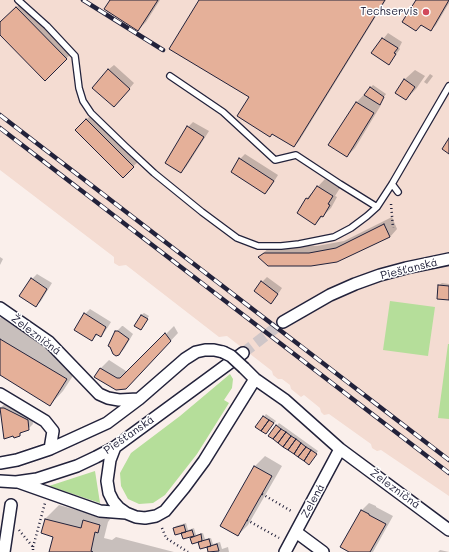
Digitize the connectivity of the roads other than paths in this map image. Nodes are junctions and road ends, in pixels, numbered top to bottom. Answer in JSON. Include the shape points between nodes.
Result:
{"nodes":[{"id":1,"x":18,"y":0,"type":"edge"},
{"id":2,"x":170,"y":76,"type":"dead end"},
{"id":3,"x":449,"y":86,"type":"edge"},
{"id":4,"x":392,"y":184,"type":"junction"},
{"id":5,"x":398,"y":192,"type":"road end"},
{"id":6,"x":377,"y":207,"type":"junction"},
{"id":7,"x":449,"y":259,"type":"edge"},
{"id":8,"x":0,"y":308,"type":"edge"},
{"id":9,"x":283,"y":322,"type":"tunnel mouth"},
{"id":10,"x":243,"y":353,"type":"tunnel mouth"},
{"id":11,"x":256,"y":379,"type":"junction"},
{"id":12,"x":0,"y":394,"type":"edge"},
{"id":13,"x":139,"y":399,"type":"junction"},
{"id":14,"x":115,"y":447,"type":"junction"},
{"id":15,"x":50,"y":449,"type":"junction"},
{"id":16,"x":340,"y":449,"type":"junction"},
{"id":17,"x":0,"y":463,"type":"edge"},
{"id":18,"x":0,"y":481,"type":"edge"},
{"id":19,"x":16,"y":482,"type":"junction"},
{"id":20,"x":11,"y":505,"type":"dead end"},
{"id":21,"x":126,"y":513,"type":"junction"},
{"id":22,"x":449,"y":530,"type":"edge"},
{"id":23,"x":296,"y":532,"type":"junction"},
{"id":24,"x":287,"y":548,"type":"edge"},
{"id":25,"x":4,"y":552,"type":"edge"},
{"id":26,"x":322,"y":552,"type":"edge"}],
"edges":[{"from":1,"to":6,"type":"lane","via":[[75,56],[79,88],[83,101],[91,113],[154,173],[237,238],[258,246],[313,242],[350,228]]},
{"from":2,"to":6,"type":"lane","via":[[223,112],[275,160],[296,155]]},
{"from":3,"to":4,"type":"lane"},
{"from":4,"to":5,"type":"lane"},
{"from":4,"to":6,"type":"lane"},
{"from":7,"to":9,"type":"street","name":"Piešťanská","via":[[406,268],[355,284]]},
{"from":8,"to":13,"type":"street","name":"Železničná","via":[[50,342],[99,394],[119,400]]},
{"from":10,"to":14,"type":"street","name":"Piešťanská"},
{"from":11,"to":13,"type":"street","name":"Železničná","bridge":true,"via":[[231,356],[223,352],[205,350],[196,352]]},
{"from":11,"to":16,"type":"street","name":"Železničná","via":[[285,400]]},
{"from":11,"to":21,"type":"street","via":[[204,461],[165,511],[145,518]]},
{"from":12,"to":15,"type":"street","via":[[45,421],[53,431]]},
{"from":13,"to":15,"type":"street","via":[[107,423]]},
{"from":14,"to":19,"type":"street","name":"Piešťanská","via":[[64,471]]},
{"from":14,"to":21,"type":"street","via":[[107,481],[113,501]]},
{"from":15,"to":17,"type":"street"},
{"from":16,"to":22,"type":"street","name":"Železničná"},
{"from":16,"to":23,"type":"street","name":"Zelená"},
{"from":18,"to":19,"type":"street","name":"Piešťanská"},
{"from":19,"to":21,"type":"street","via":[[100,511]]},
{"from":20,"to":25,"type":"street"},
{"from":23,"to":24,"type":"street","name":"Zelená"},
{"from":23,"to":26,"type":"street"}]}
